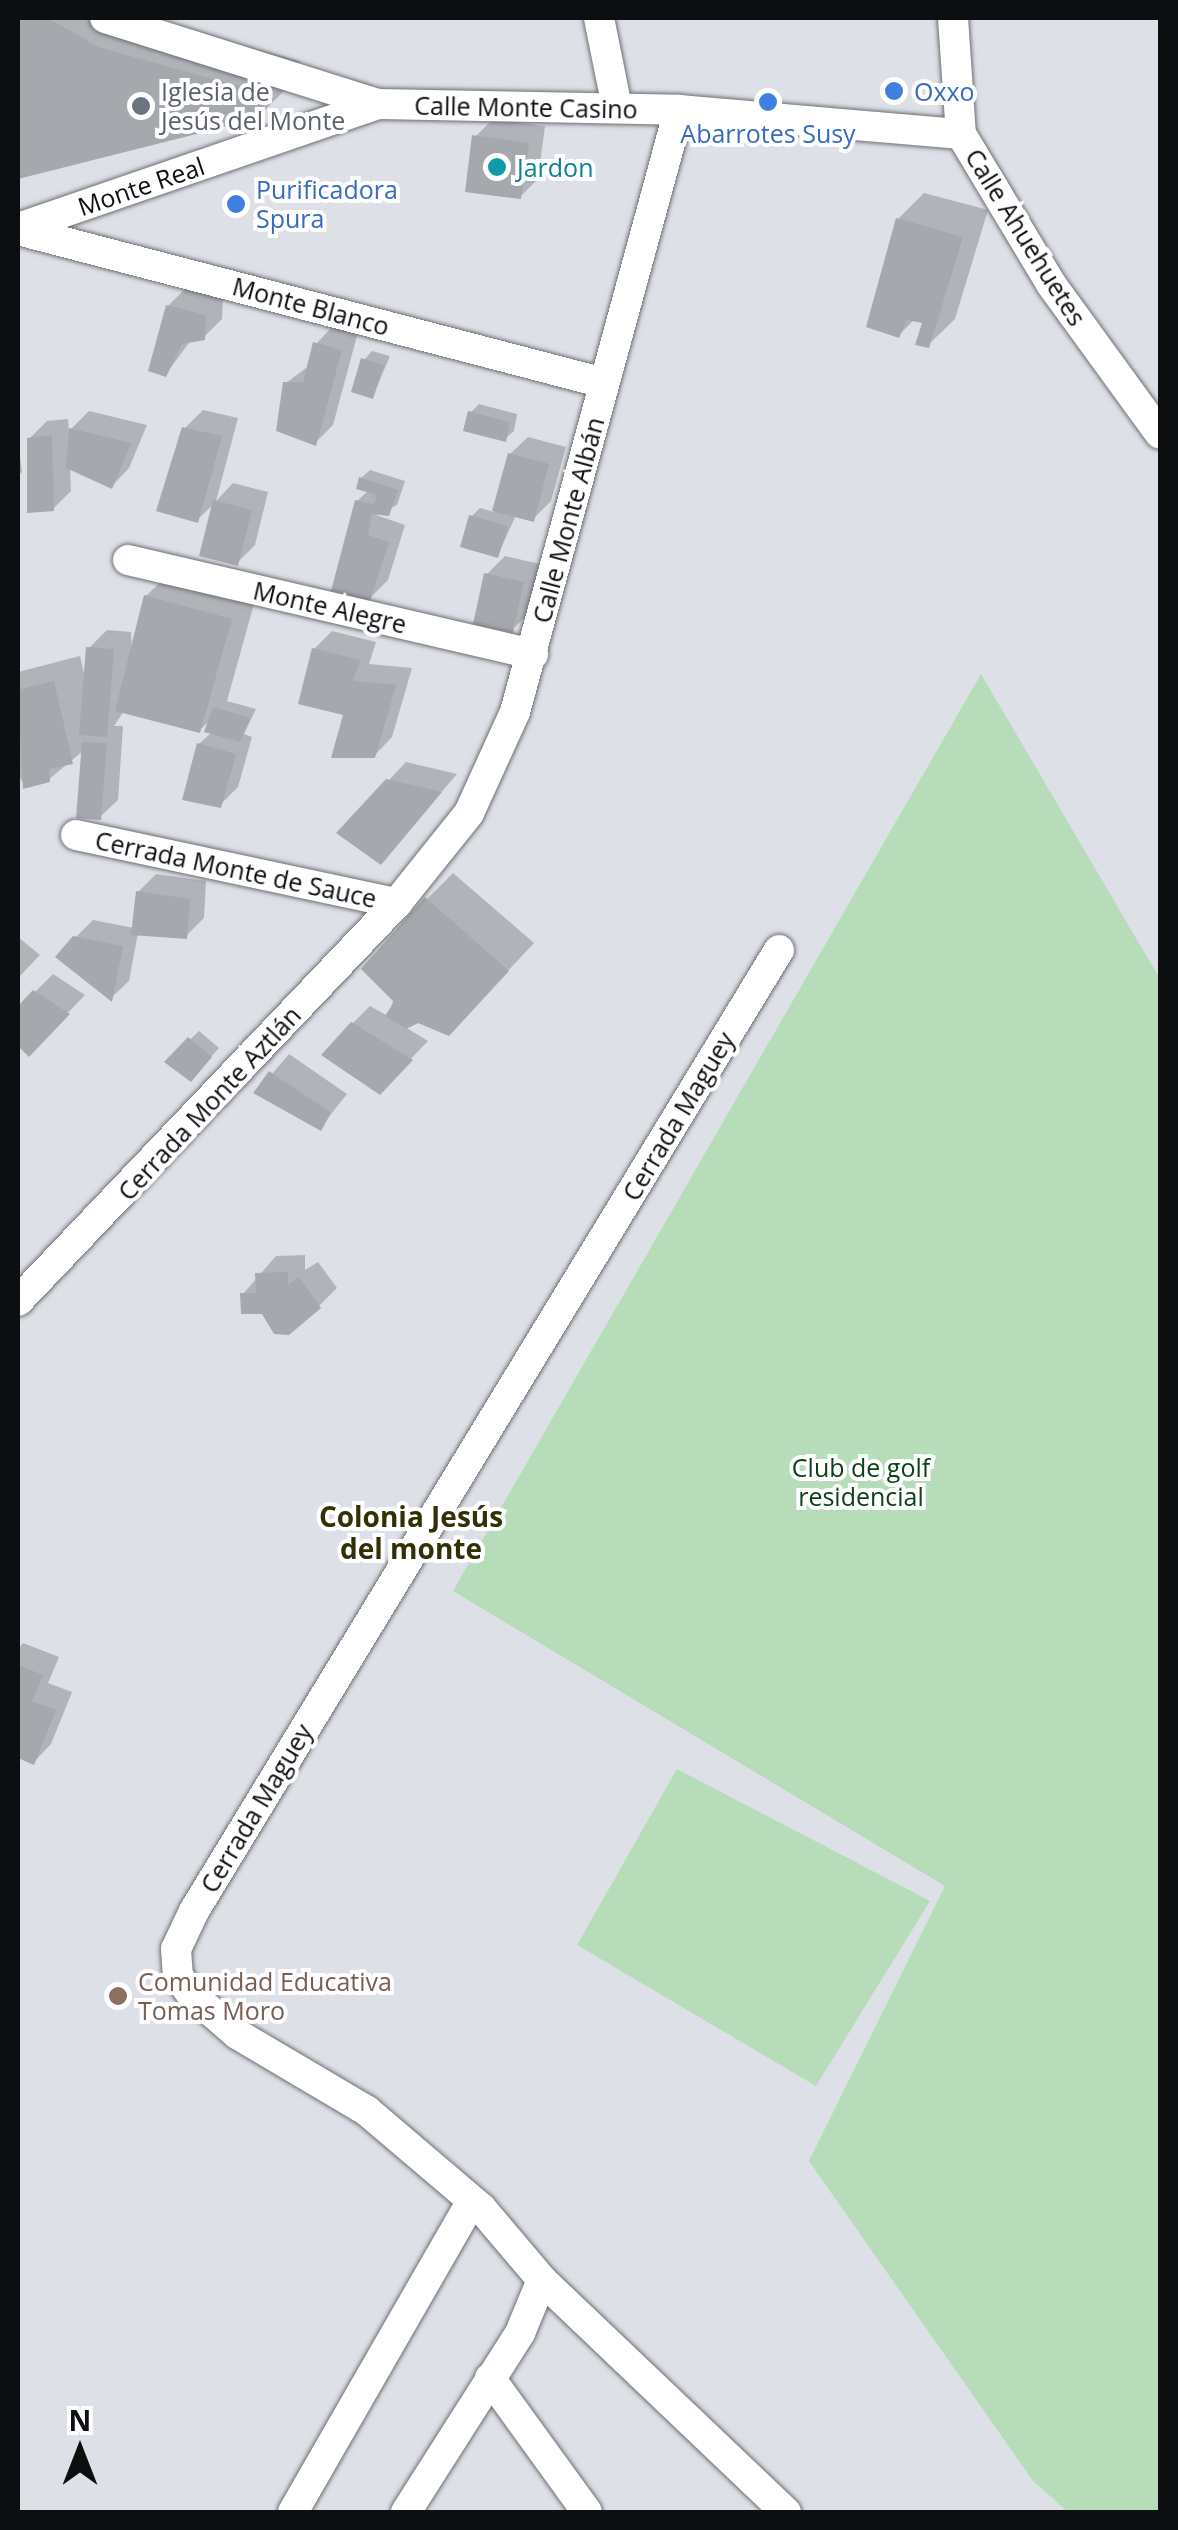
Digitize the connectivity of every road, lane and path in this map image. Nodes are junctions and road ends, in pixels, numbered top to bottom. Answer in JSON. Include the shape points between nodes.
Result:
{"nodes":[{"id":1,"x":599,"y":18,"type":"edge"},
{"id":2,"x":952,"y":18,"type":"edge"},
{"id":3,"x":119,"y":21,"type":"edge"},
{"id":4,"x":378,"y":104,"type":"junction"},
{"id":5,"x":616,"y":107,"type":"junction"},
{"id":6,"x":679,"y":110,"type":"junction"},
{"id":7,"x":961,"y":134,"type":"junction"},
{"id":8,"x":18,"y":229,"type":"edge"},
{"id":9,"x":604,"y":383,"type":"junction"},
{"id":10,"x":1160,"y":434,"type":"edge"},
{"id":11,"x":128,"y":560,"type":"dead end"},
{"id":12,"x":532,"y":654,"type":"junction"},
{"id":13,"x":76,"y":835,"type":"dead end"},
{"id":14,"x":398,"y":903,"type":"junction"},
{"id":15,"x":779,"y":950,"type":"dead end"},
{"id":16,"x":18,"y":1301,"type":"edge"},
{"id":17,"x":472,"y":2201,"type":"junction"},
{"id":18,"x":542,"y":2280,"type":"junction"},
{"id":19,"x":490,"y":2378,"type":"junction"},
{"id":20,"x":293,"y":2512,"type":"edge"},
{"id":21,"x":406,"y":2512,"type":"edge"},
{"id":22,"x":587,"y":2512,"type":"edge"},
{"id":23,"x":786,"y":2512,"type":"edge"}],
"edges":[{"from":1,"to":5,"type":"street"},
{"from":2,"to":7,"type":"street","name":"Calle Ahuehuetes"},
{"from":3,"to":4,"type":"street","name":"Calle Monte Casino"},
{"from":4,"to":5,"type":"street","name":"Calle Monte Casino"},
{"from":4,"to":8,"type":"street","name":"Monte Real"},
{"from":5,"to":6,"type":"street","name":"Calle Monte Casino"},
{"from":6,"to":7,"type":"street","name":"Calle Monte Casino"},
{"from":6,"to":9,"type":"street","name":"Calle Monte Albán"},
{"from":7,"to":10,"type":"street","name":"Calle Ahuehuetes","via":[[1051,284]]},
{"from":8,"to":9,"type":"street","name":"Monte Blanco"},
{"from":9,"to":12,"type":"street","name":"Calle Monte Albán"},
{"from":11,"to":12,"type":"street","name":"Monte Alegre"},
{"from":12,"to":14,"type":"street","name":"Calle Monte Albán","via":[[484,786]]},
{"from":13,"to":14,"type":"street","name":"Cerrada Monte de Sauce"},
{"from":14,"to":16,"type":"street","name":"Cerrada Monte Aztlán"},
{"from":15,"to":17,"type":"street","name":"Cerrada Maguey","via":[[176,1950],[178,1976],[237,2034],[367,2111]]},
{"from":17,"to":18,"type":"street","name":"Cerrada Maguey"},
{"from":17,"to":20,"type":"street"},
{"from":18,"to":19,"type":"street","via":[[520,2334]]},
{"from":18,"to":23,"type":"street","name":"Cerrada Maguey"},
{"from":19,"to":21,"type":"street"},
{"from":19,"to":22,"type":"street"}]}
